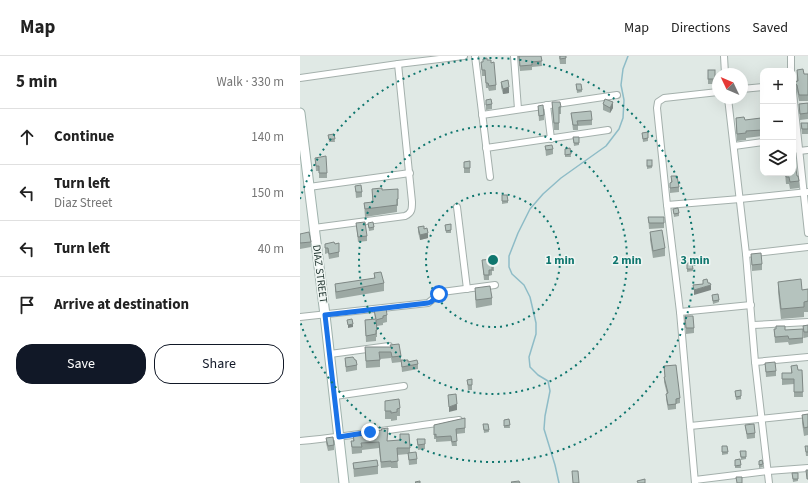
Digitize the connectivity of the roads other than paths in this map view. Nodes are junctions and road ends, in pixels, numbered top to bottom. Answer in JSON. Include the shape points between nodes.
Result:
{"nodes":[{"id":1,"x":464,"y":56,"type":"edge"},
{"id":2,"x":475,"y":56,"type":"edge"},
{"id":3,"x":514,"y":56,"type":"edge"},
{"id":4,"x":724,"y":56,"type":"edge"},
{"id":5,"x":791,"y":56,"type":"edge"},
{"id":6,"x":455,"y":57,"type":"edge"},
{"id":7,"x":398,"y":64,"type":"junction"},
{"id":8,"x":725,"y":68,"type":"edge"},
{"id":9,"x":791,"y":68,"type":"edge"},
{"id":10,"x":300,"y":78,"type":"edge"},
{"id":11,"x":760,"y":87,"type":"edge"},
{"id":12,"x":748,"y":88,"type":"edge"},
{"id":13,"x":712,"y":93,"type":"edge"},
{"id":14,"x":617,"y":95,"type":"dead end"},
{"id":15,"x":796,"y":100,"type":"edge"},
{"id":16,"x":729,"y":104,"type":"edge"},
{"id":17,"x":547,"y":105,"type":"junction"},
{"id":18,"x":518,"y":109,"type":"junction"},
{"id":19,"x":300,"y":113,"type":"edge"},
{"id":20,"x":482,"y":115,"type":"junction"},
{"id":21,"x":796,"y":128,"type":"edge"},
{"id":22,"x":608,"y":130,"type":"dead end"},
{"id":23,"x":551,"y":139,"type":"junction"},
{"id":24,"x":795,"y":140,"type":"edge"},
{"id":25,"x":760,"y":142,"type":"edge"},
{"id":26,"x":734,"y":146,"type":"junction"},
{"id":27,"x":486,"y":148,"type":"junction"},
{"id":28,"x":808,"y":150,"type":"edge"},
{"id":29,"x":799,"y":151,"type":"junction"},
{"id":30,"x":410,"y":173,"type":"junction"},
{"id":31,"x":490,"y":177,"type":"dead end"},
{"id":32,"x":309,"y":187,"type":"junction"},
{"id":33,"x":806,"y":192,"type":"edge"},
{"id":34,"x":740,"y":199,"type":"junction"},
{"id":35,"x":667,"y":205,"type":"junction"},
{"id":36,"x":457,"y":207,"type":"dead end"},
{"id":37,"x":314,"y":228,"type":"junction"},
{"id":38,"x":808,"y":232,"type":"edge"},
{"id":39,"x":808,"y":247,"type":"edge"},
{"id":40,"x":746,"y":254,"type":"junction"},
{"id":41,"x":494,"y":285,"type":"dead end"},
{"id":42,"x":467,"y":289,"type":"junction"},
{"id":43,"x":751,"y":305,"type":"junction"},
{"id":44,"x":680,"y":312,"type":"junction"},
{"id":45,"x":325,"y":315,"type":"junction"},
{"id":46,"x":300,"y":316,"type":"edge"},
{"id":47,"x":808,"y":322,"type":"edge"},
{"id":48,"x":753,"y":325,"type":"junction"},
{"id":49,"x":389,"y":346,"type":"edge"},
{"id":50,"x":330,"y":354,"type":"junction"},
{"id":51,"x":808,"y":357,"type":"edge"},
{"id":52,"x":755,"y":362,"type":"junction"},
{"id":53,"x":404,"y":386,"type":"dead end"},
{"id":54,"x":335,"y":396,"type":"junction"},
{"id":55,"x":808,"y":414,"type":"edge"},
{"id":56,"x":762,"y":419,"type":"junction"},
{"id":57,"x":462,"y":420,"type":"edge"},
{"id":58,"x":690,"y":426,"type":"junction"},
{"id":59,"x":339,"y":437,"type":"junction"},
{"id":60,"x":300,"y":441,"type":"edge"},
{"id":61,"x":808,"y":468,"type":"edge"},
{"id":62,"x":768,"y":471,"type":"junction"},
{"id":63,"x":695,"y":482,"type":"edge"},
{"id":64,"x":344,"y":483,"type":"edge"},
{"id":65,"x":769,"y":483,"type":"edge"}],
"edges":[{"from":1,"to":6,"type":"street"},
{"from":2,"to":20,"type":"street"},
{"from":3,"to":18,"type":"street"},
{"from":4,"to":8,"type":"street"},
{"from":5,"to":9,"type":"street"},
{"from":6,"to":7,"type":"street"},
{"from":7,"to":10,"type":"street"},
{"from":7,"to":30,"type":"street"},
{"from":11,"to":12,"type":"street"},
{"from":13,"to":35,"type":"street","via":[[664,98],[658,102]]},
{"from":14,"to":17,"type":"street"},
{"from":15,"to":21,"type":"street"},
{"from":16,"to":26,"type":"street"},
{"from":17,"to":18,"type":"street"},
{"from":17,"to":23,"type":"street"},
{"from":18,"to":20,"type":"street"},
{"from":19,"to":32,"type":"main road","name":"DIAZ STREET"},
{"from":20,"to":27,"type":"street"},
{"from":22,"to":23,"type":"street"},
{"from":23,"to":27,"type":"street"},
{"from":24,"to":29,"type":"street"},
{"from":25,"to":26,"type":"street"},
{"from":26,"to":34,"type":"street"},
{"from":27,"to":31,"type":"street"},
{"from":28,"to":29,"type":"street"},
{"from":29,"to":33,"type":"street"},
{"from":30,"to":32,"type":"street"},
{"from":30,"to":37,"type":"street","via":[[410,214]]},
{"from":32,"to":37,"type":"main road","name":"DIAZ STREET"},
{"from":33,"to":34,"type":"street"},
{"from":33,"to":38,"type":"street"},
{"from":34,"to":35,"type":"street"},
{"from":34,"to":40,"type":"street"},
{"from":35,"to":44,"type":"street"},
{"from":36,"to":42,"type":"street"},
{"from":37,"to":45,"type":"main road","name":"DIAZ STREET"},
{"from":39,"to":40,"type":"street"},
{"from":40,"to":43,"type":"street"},
{"from":41,"to":42,"type":"street"},
{"from":42,"to":45,"type":"street","via":[[442,292],[428,303]]},
{"from":43,"to":44,"type":"street"},
{"from":43,"to":48,"type":"street"},
{"from":44,"to":58,"type":"street"},
{"from":45,"to":46,"type":"street"},
{"from":45,"to":50,"type":"main road","name":"DIAZ STREET"},
{"from":47,"to":48,"type":"street"},
{"from":48,"to":52,"type":"street"},
{"from":49,"to":50,"type":"street"},
{"from":50,"to":54,"type":"main road","name":"DIAZ STREET"},
{"from":51,"to":52,"type":"street"},
{"from":52,"to":56,"type":"street"},
{"from":53,"to":54,"type":"street"},
{"from":54,"to":59,"type":"main road","name":"DIAZ STREET"},
{"from":55,"to":56,"type":"street"},
{"from":56,"to":58,"type":"street"},
{"from":56,"to":62,"type":"street"},
{"from":57,"to":59,"type":"street"},
{"from":58,"to":63,"type":"street"},
{"from":59,"to":60,"type":"street"},
{"from":59,"to":64,"type":"main road","name":"DIAZ STREET"},
{"from":61,"to":62,"type":"street"},
{"from":62,"to":63,"type":"street"},
{"from":62,"to":65,"type":"street"}]}
